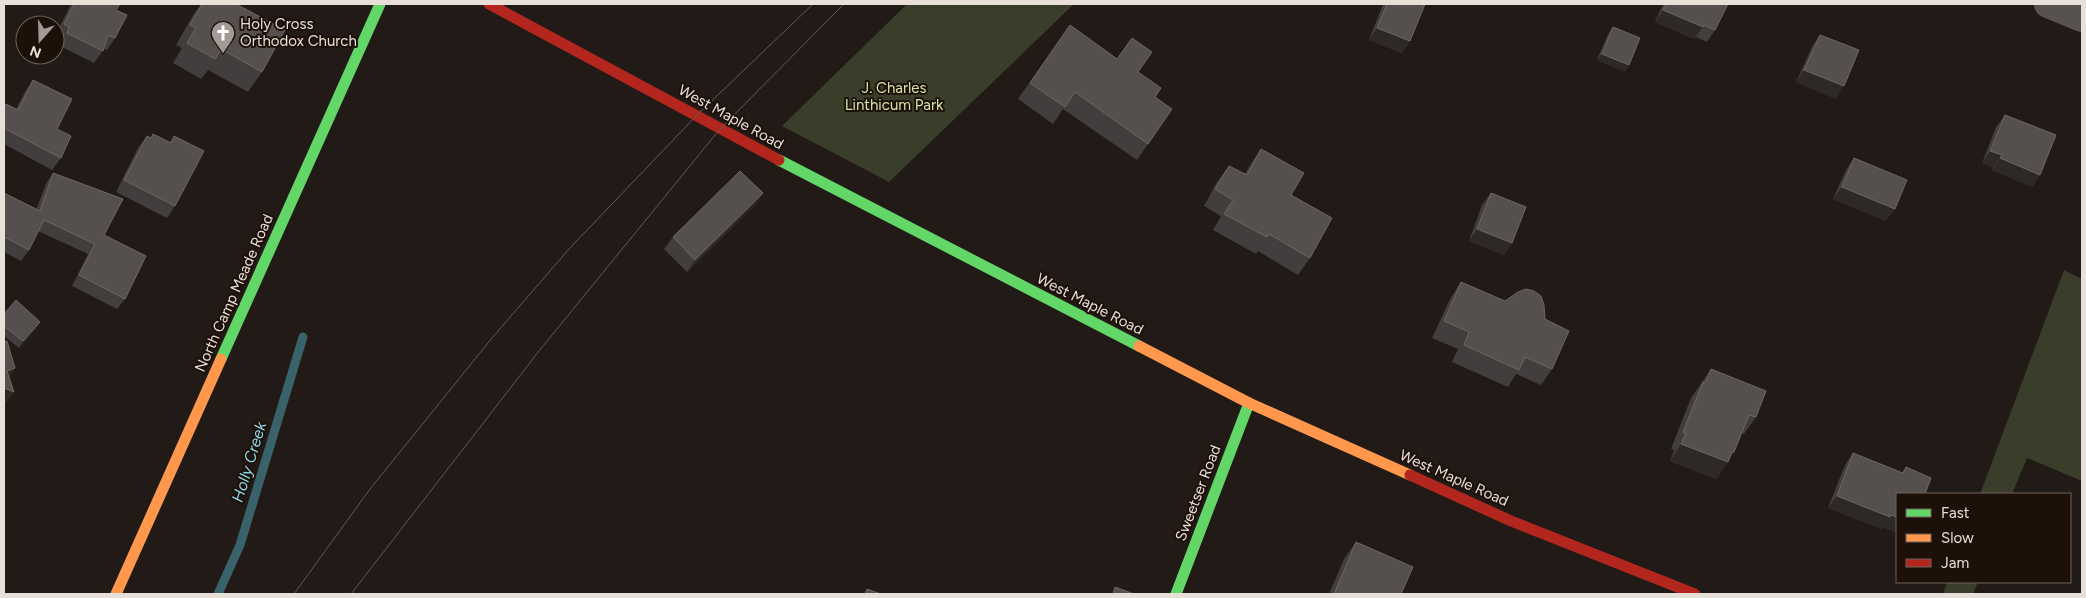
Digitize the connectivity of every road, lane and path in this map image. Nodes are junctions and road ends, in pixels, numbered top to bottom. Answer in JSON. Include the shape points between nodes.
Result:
{"nodes":[{"id":1,"x":380,"y":4,"type":"edge"},
{"id":2,"x":489,"y":4,"type":"edge"},
{"id":3,"x":2048,"y":4,"type":"edge"},
{"id":4,"x":2082,"y":18,"type":"edge"},
{"id":5,"x":1249,"y":403,"type":"junction"},
{"id":6,"x":116,"y":594,"type":"edge"},
{"id":7,"x":1176,"y":594,"type":"edge"},
{"id":8,"x":1695,"y":594,"type":"edge"}],
"edges":[{"from":1,"to":6,"type":"street","name":"North Camp Meade Road"},
{"from":2,"to":5,"type":"street","name":"West Maple Road","via":[[814,179]]},
{"from":3,"to":4,"type":"street"},
{"from":5,"to":7,"type":"street","name":"Sweetser Road"},
{"from":5,"to":8,"type":"street","name":"West Maple Road","via":[[1512,521]]}]}
